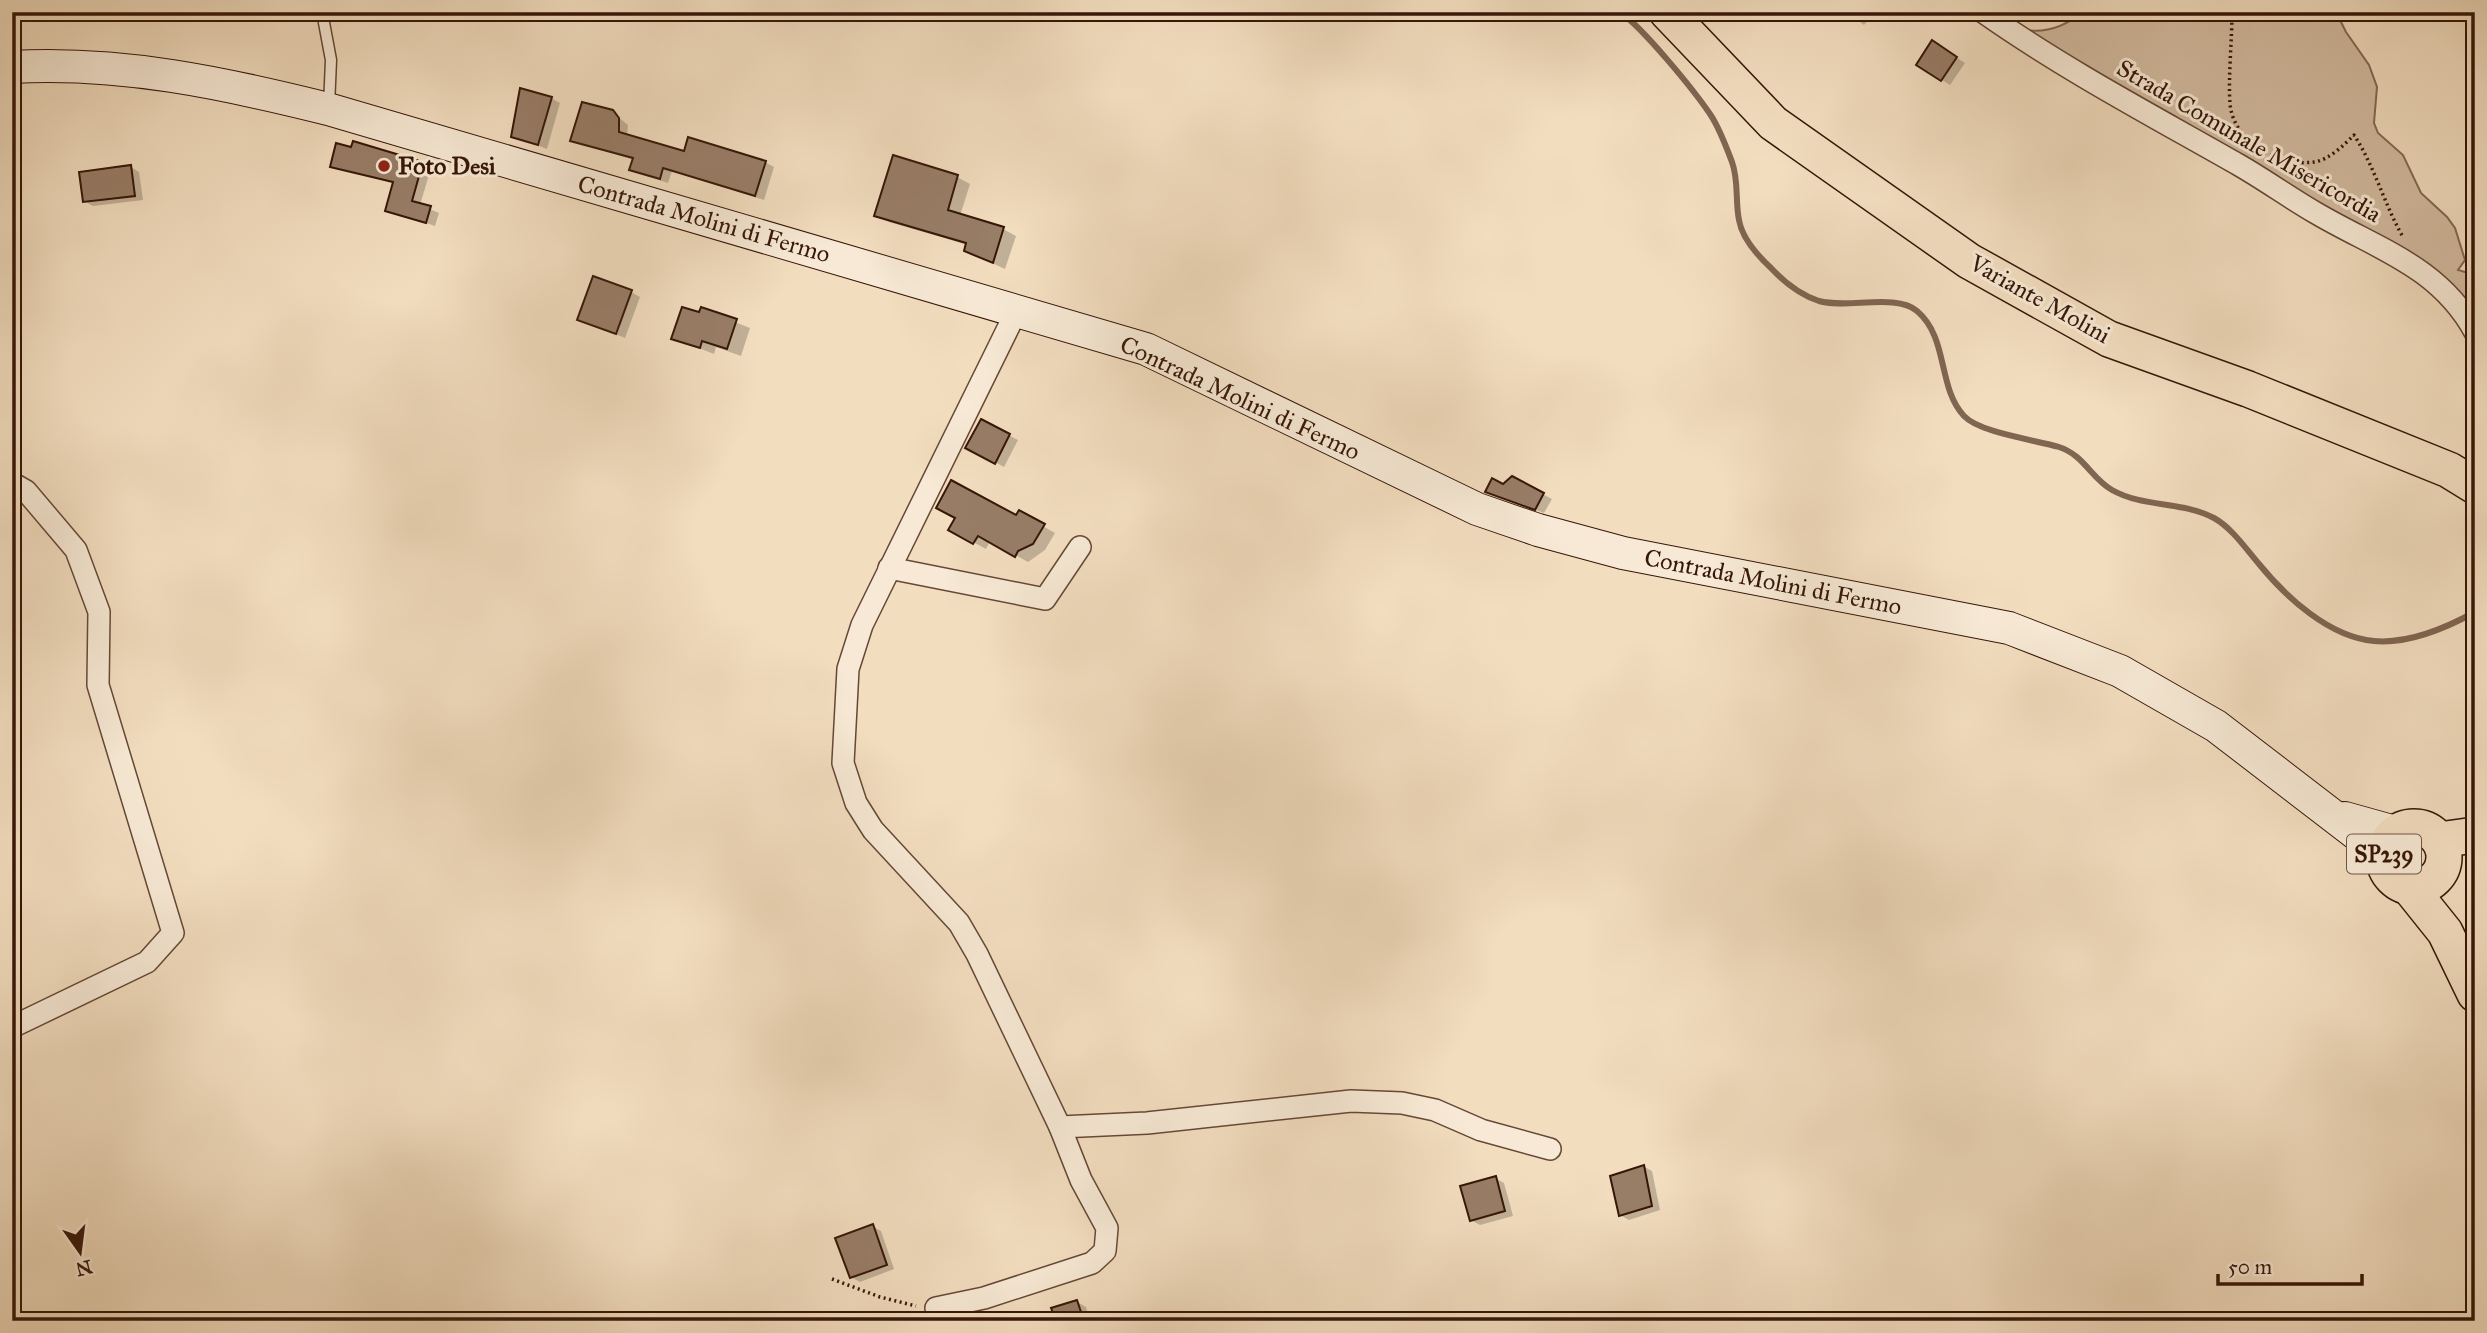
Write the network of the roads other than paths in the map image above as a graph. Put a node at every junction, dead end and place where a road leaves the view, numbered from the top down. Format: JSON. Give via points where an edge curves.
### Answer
{"nodes":[{"id":1,"x":322,"y":12,"type":"edge"},
{"id":2,"x":1667,"y":12,"type":"edge"},
{"id":3,"x":1983,"y":12,"type":"edge"},
{"id":4,"x":12,"y":67,"type":"edge"},
{"id":5,"x":328,"y":109,"type":"junction"},
{"id":6,"x":1017,"y":310,"type":"junction"},
{"id":7,"x":2475,"y":332,"type":"edge"},
{"id":8,"x":12,"y":483,"type":"edge"},
{"id":9,"x":2475,"y":486,"type":"edge"},
{"id":10,"x":1080,"y":547,"type":"dead end"},
{"id":11,"x":889,"y":568,"type":"junction"},
{"id":12,"x":2475,"y":835,"type":"edge"},
{"id":13,"x":2475,"y":841,"type":"edge"},
{"id":14,"x":2390,"y":844,"type":"junction"},
{"id":15,"x":2442,"y":856,"type":"junction"},
{"id":16,"x":2409,"y":887,"type":"junction"},
{"id":17,"x":2475,"y":957,"type":"edge"},
{"id":18,"x":2475,"y":994,"type":"edge"},
{"id":19,"x":12,"y":1027,"type":"edge"},
{"id":20,"x":1060,"y":1127,"type":"junction"},
{"id":21,"x":1550,"y":1149,"type":"dead end"},
{"id":22,"x":936,"y":1308,"type":"road end"}],
"edges":[{"from":1,"to":5,"type":"lane","via":[[331,60]]},
{"from":2,"to":9,"type":"main road","name":"Variante Molini","via":[[1773,123],[1969,261],[2109,339],[2248,389],[2449,470]]},
{"from":3,"to":7,"type":"street","name":"Strada Comunale Misericordia","via":[[2062,64],[2317,214],[2414,264],[2466,316]]},
{"from":4,"to":5,"type":"main road","name":"Contrada Molini di Fermo","number":"SP239","via":[[121,67]]},
{"from":5,"to":6,"type":"main road","name":"Contrada Molini di Fermo","number":"SP239"},
{"from":6,"to":11,"type":"street"},
{"from":6,"to":14,"type":"main road","name":"Contrada Molini di Fermo","number":"SP239","via":[[1146,349],[1476,509],[1538,530],[1623,553],[2009,628],[2120,671],[2216,726],[2307,797]]},
{"from":8,"to":19,"type":"street","via":[[26,491],[76,550],[99,612],[98,685],[173,933],[146,962]]},
{"from":10,"to":11,"type":"street","via":[[1045,599]]},
{"from":11,"to":20,"type":"street","via":[[862,625],[848,669],[843,763],[856,803],[873,830],[959,923]]},
{"from":12,"to":15,"type":"main road"},
{"from":13,"to":15,"type":"main road"},
{"from":14,"to":15,"type":"main road","number":"SP239","via":[[2414,826],[2424,828]]},
{"from":14,"to":16,"type":"main road","number":"SP239","via":[[2388,872]]},
{"from":15,"to":16,"type":"main road","number":"SP239","via":[[2426,885]]},
{"from":15,"to":17,"type":"main road","number":"SP239","via":[[2453,913]]},
{"from":16,"to":18,"type":"main road","number":"SP239","via":[[2445,932]]},
{"from":20,"to":21,"type":"street","via":[[1160,1122],[1351,1101],[1402,1103]]},
{"from":20,"to":22,"type":"street","via":[[1108,1228],[1105,1251],[1092,1263],[984,1298]]}]}
